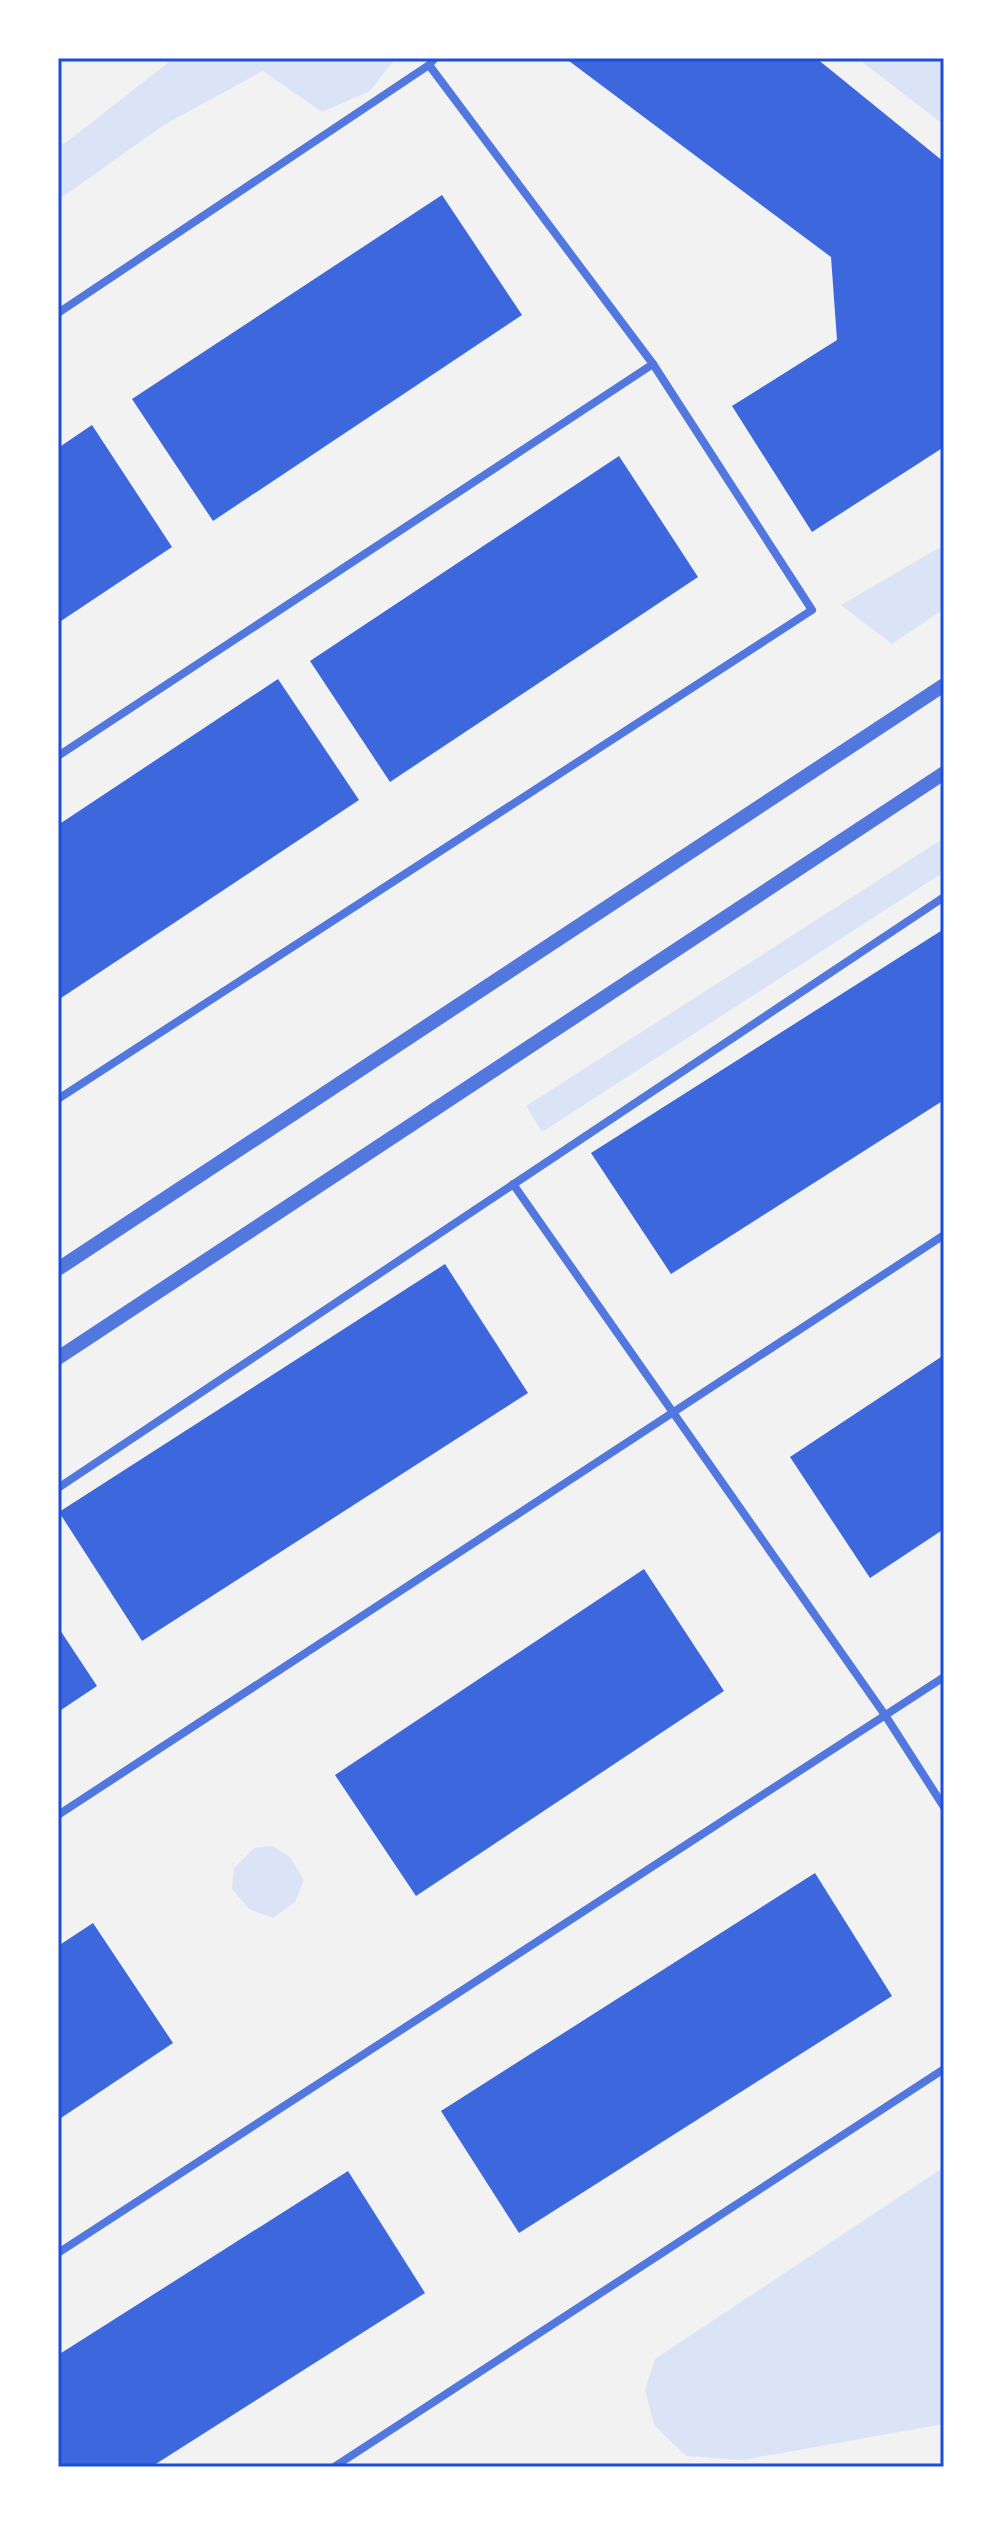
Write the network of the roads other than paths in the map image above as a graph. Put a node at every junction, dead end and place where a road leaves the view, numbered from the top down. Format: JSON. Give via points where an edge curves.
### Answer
{"nodes":[{"id":1,"x":432,"y":61,"type":"edge"},
{"id":2,"x":58,"y":313,"type":"edge"},
{"id":3,"x":653,"y":364,"type":"junction"},
{"id":4,"x":944,"y":685,"type":"edge"},
{"id":5,"x":58,"y":756,"type":"edge"},
{"id":6,"x":944,"y":773,"type":"edge"},
{"id":7,"x":944,"y":897,"type":"edge"},
{"id":8,"x":58,"y":1099,"type":"edge"},
{"id":9,"x":513,"y":1184,"type":"junction"},
{"id":10,"x":944,"y":1235,"type":"edge"},
{"id":11,"x":58,"y":1269,"type":"edge"},
{"id":12,"x":58,"y":1358,"type":"edge"},
{"id":13,"x":673,"y":1412,"type":"junction"},
{"id":14,"x":58,"y":1488,"type":"edge"},
{"id":15,"x":944,"y":1677,"type":"edge"},
{"id":16,"x":885,"y":1715,"type":"junction"},
{"id":17,"x":944,"y":1807,"type":"edge"},
{"id":18,"x":58,"y":1815,"type":"edge"},
{"id":19,"x":944,"y":2069,"type":"edge"},
{"id":20,"x":58,"y":2253,"type":"edge"},
{"id":21,"x":334,"y":2467,"type":"edge"}],
"edges":[{"from":1,"to":2,"type":"street"},
{"from":1,"to":3,"type":"street"},
{"from":3,"to":5,"type":"street"},
{"from":3,"to":8,"type":"street","via":[[812,610]]},
{"from":4,"to":11,"type":"street"},
{"from":6,"to":12,"type":"street"},
{"from":7,"to":9,"type":"street"},
{"from":9,"to":13,"type":"street"},
{"from":9,"to":14,"type":"street"},
{"from":10,"to":13,"type":"street"},
{"from":13,"to":16,"type":"street"},
{"from":13,"to":18,"type":"street"},
{"from":15,"to":16,"type":"street"},
{"from":16,"to":17,"type":"street"},
{"from":16,"to":20,"type":"street"},
{"from":19,"to":21,"type":"street"}]}
